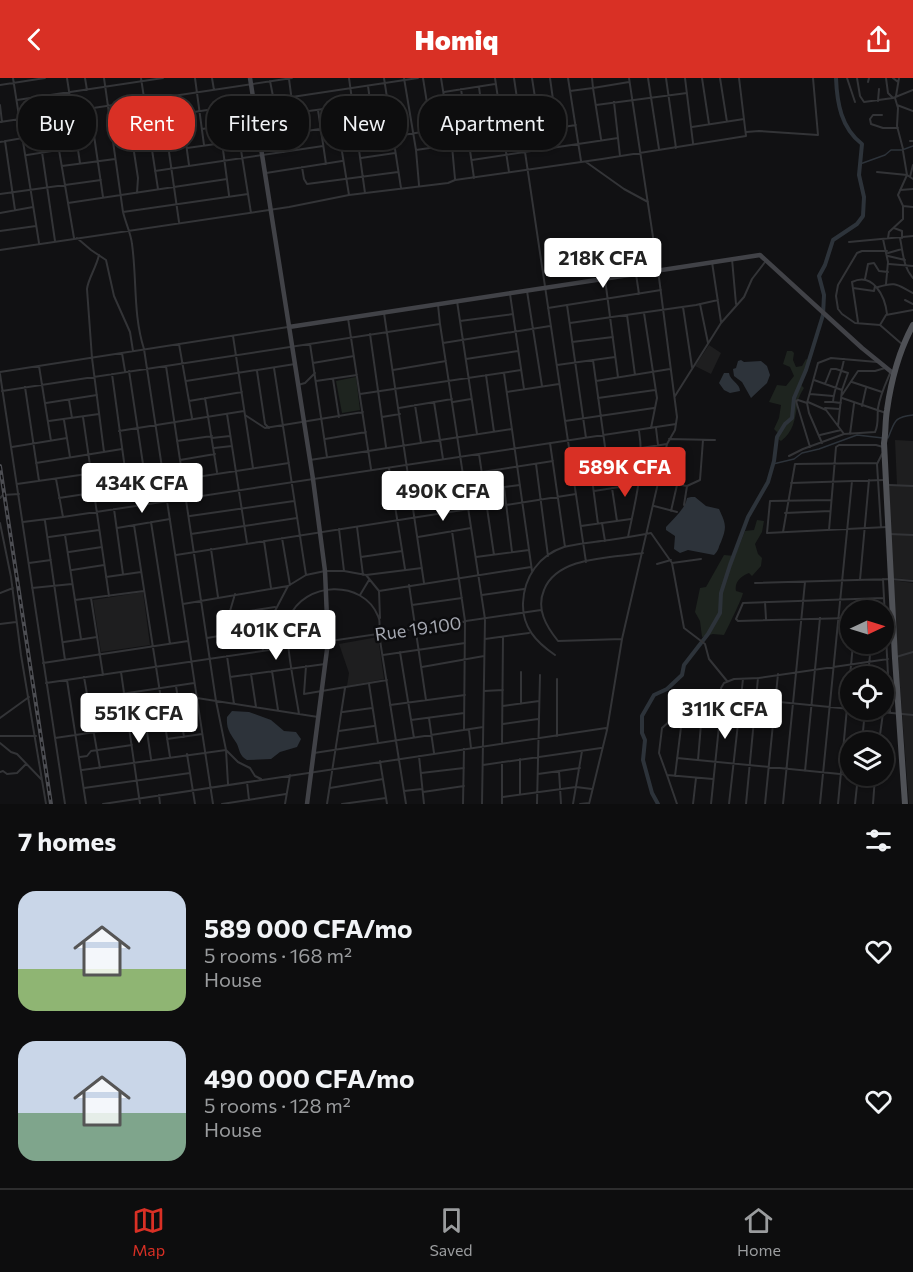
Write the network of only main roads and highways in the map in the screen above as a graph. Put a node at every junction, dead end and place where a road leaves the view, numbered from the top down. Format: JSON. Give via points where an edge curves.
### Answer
{"nodes":[{"id":1,"x":913,"y":325,"type":"edge"},
{"id":2,"x":904,"y":804,"type":"edge"}],
"edges":[{"from":1,"to":2,"type":"main road","via":[[892,373],[884,443],[891,658],[897,687],[895,713]]}]}
